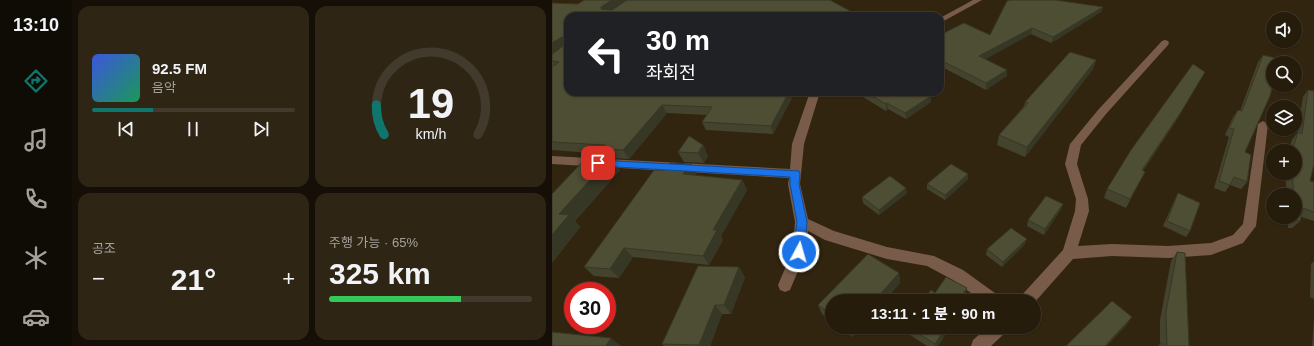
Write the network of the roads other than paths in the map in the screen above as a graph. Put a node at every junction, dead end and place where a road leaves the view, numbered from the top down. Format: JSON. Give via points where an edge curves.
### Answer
{"nodes":[{"id":1,"x":978,"y":0,"type":"edge"},
{"id":2,"x":944,"y":19,"type":"edge"},
{"id":3,"x":1165,"y":43,"type":"dead end"},
{"id":4,"x":814,"y":96,"type":"edge"},
{"id":5,"x":1263,"y":124,"type":"dead end"},
{"id":6,"x":552,"y":160,"type":"edge"},
{"id":7,"x":795,"y":174,"type":"junction"},
{"id":8,"x":802,"y":222,"type":"junction"},
{"id":9,"x":1069,"y":253,"type":"junction"},
{"id":10,"x":785,"y":285,"type":"dead end"},
{"id":11,"x":984,"y":294,"type":"edge"},
{"id":12,"x":1032,"y":294,"type":"edge"},
{"id":13,"x":992,"y":334,"type":"edge"},
{"id":14,"x":979,"y":346,"type":"edge"}],
"edges":[{"from":1,"to":2,"type":"street"},
{"from":3,"to":9,"type":"street","via":[[1076,144],[1071,164],[1082,199],[1082,211]]},
{"from":4,"to":7,"type":"street","via":[[798,144]]},
{"from":5,"to":9,"type":"street","via":[[1249,226],[1238,239],[1211,249]]},
{"from":6,"to":7,"type":"street"},
{"from":7,"to":8,"type":"street","via":[[794,184]]},
{"from":8,"to":10,"type":"street","via":[[799,252]]},
{"from":8,"to":11,"type":"street","via":[[830,236],[887,253],[929,260],[958,275]]},
{"from":9,"to":12,"type":"street"},
{"from":13,"to":14,"type":"street"}]}
